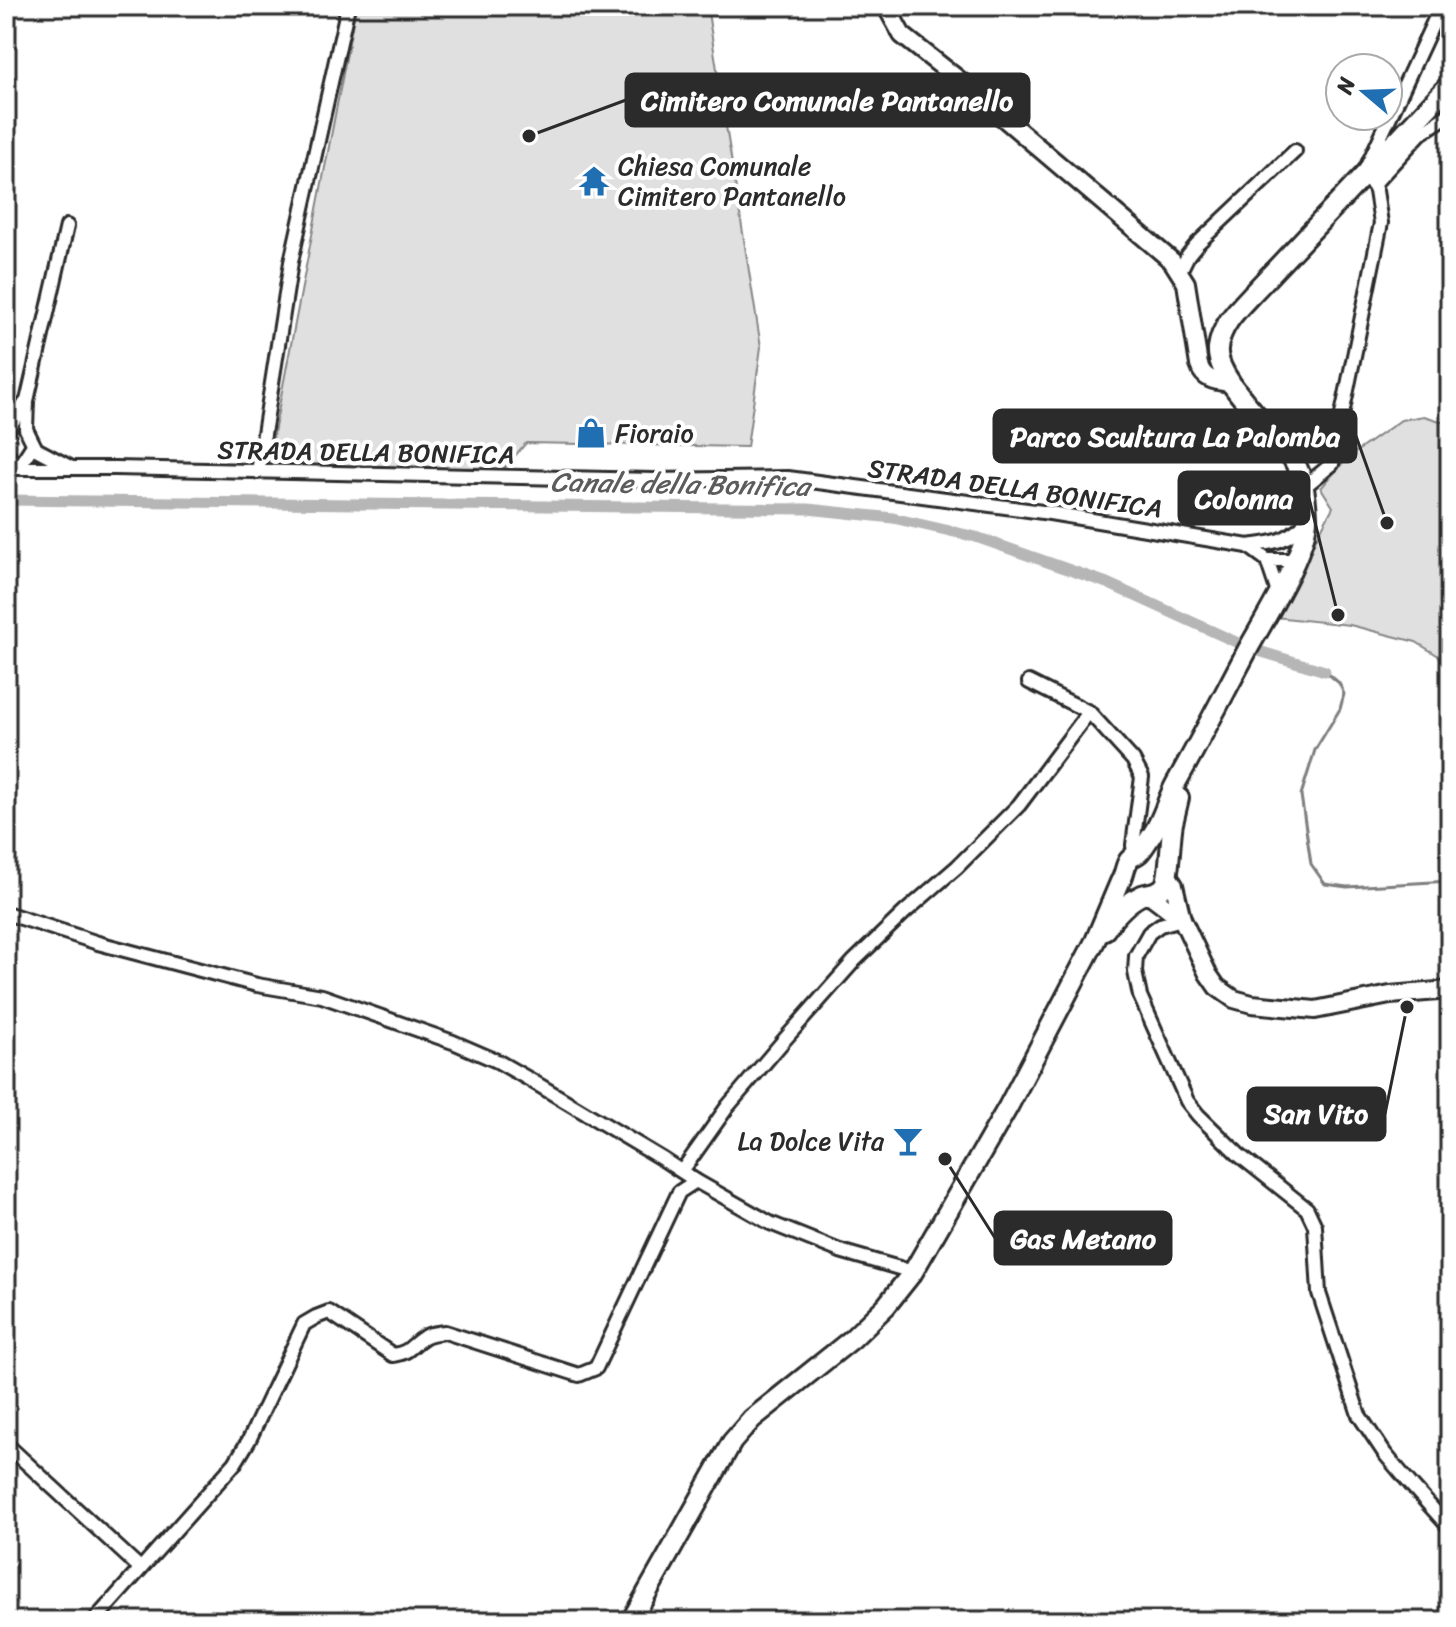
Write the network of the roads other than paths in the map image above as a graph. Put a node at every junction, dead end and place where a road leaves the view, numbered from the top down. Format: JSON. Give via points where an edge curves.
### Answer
{"nodes":[{"id":1,"x":348,"y":6,"type":"edge"},
{"id":2,"x":886,"y":6,"type":"edge"},
{"id":3,"x":1441,"y":6,"type":"edge"},
{"id":4,"x":1450,"y":84,"type":"edge"},
{"id":5,"x":1450,"y":114,"type":"edge"},
{"id":6,"x":1295,"y":151,"type":"dead end"},
{"id":7,"x":1368,"y":181,"type":"junction"},
{"id":8,"x":67,"y":226,"type":"dead end"},
{"id":9,"x":1180,"y":271,"type":"junction"},
{"id":10,"x":1231,"y":383,"type":"junction"},
{"id":11,"x":27,"y":401,"type":"junction"},
{"id":12,"x":6,"y":432,"type":"edge"},
{"id":13,"x":33,"y":445,"type":"junction"},
{"id":14,"x":6,"y":452,"type":"edge"},
{"id":15,"x":12,"y":468,"type":"edge"},
{"id":16,"x":71,"y":468,"type":"junction"},
{"id":17,"x":258,"y":472,"type":"junction"},
{"id":18,"x":1304,"y":487,"type":"junction"},
{"id":19,"x":1307,"y":522,"type":"junction"},
{"id":20,"x":1276,"y":542,"type":"junction"},
{"id":21,"x":1248,"y":546,"type":"junction"},
{"id":22,"x":1267,"y":560,"type":"junction"},
{"id":23,"x":1296,"y":560,"type":"junction"},
{"id":24,"x":1274,"y":601,"type":"junction"},
{"id":25,"x":1029,"y":682,"type":"dead end"},
{"id":26,"x":1089,"y":712,"type":"junction"},
{"id":27,"x":1184,"y":770,"type":"junction"},
{"id":28,"x":1137,"y":854,"type":"junction"},
{"id":29,"x":1168,"y":871,"type":"junction"},
{"id":30,"x":1125,"y":875,"type":"junction"},
{"id":31,"x":1146,"y":894,"type":"junction"},
{"id":32,"x":6,"y":913,"type":"edge"},
{"id":33,"x":1182,"y":919,"type":"junction"},
{"id":34,"x":1095,"y":941,"type":"junction"},
{"id":35,"x":1450,"y":990,"type":"edge"},
{"id":36,"x":682,"y":1171,"type":"junction"},
{"id":37,"x":696,"y":1181,"type":"junction"},
{"id":38,"x":913,"y":1272,"type":"junction"},
{"id":39,"x":6,"y":1444,"type":"edge"},
{"id":40,"x":1450,"y":1528,"type":"edge"},
{"id":41,"x":140,"y":1568,"type":"junction"},
{"id":42,"x":94,"y":1621,"type":"edge"},
{"id":43,"x":631,"y":1621,"type":"edge"}],
"edges":[{"from":1,"to":17,"type":"street","via":[[291,262]]},
{"from":2,"to":9,"type":"main road","via":[[902,35]]},
{"from":3,"to":7,"type":"street"},
{"from":4,"to":7,"type":"main road"},
{"from":5,"to":7,"type":"street"},
{"from":6,"to":9,"type":"street","via":[[1197,244]]},
{"from":7,"to":10,"type":"main road","via":[[1229,320],[1217,351]]},
{"from":7,"to":18,"type":"street","via":[[1376,191],[1381,223],[1332,464]]},
{"from":8,"to":11,"type":"street"},
{"from":9,"to":10,"type":"main road","via":[[1202,374]]},
{"from":10,"to":18,"type":"main road","via":[[1280,440]]},
{"from":11,"to":12,"type":"street"},
{"from":11,"to":13,"type":"street","via":[[26,429]]},
{"from":13,"to":15,"type":"street"},
{"from":13,"to":16,"type":"street"},
{"from":14,"to":15,"type":"street"},
{"from":15,"to":16,"type":"street","name":"STRADA DELLA BONIFICA"},
{"from":16,"to":17,"type":"street","name":"STRADA DELLA BONIFICA"},
{"from":17,"to":21,"type":"street","name":"STRADA DELLA BONIFICA","via":[[788,478]]},
{"from":18,"to":19,"type":"main road"},
{"from":19,"to":20,"type":"street"},
{"from":19,"to":23,"type":"main road"},
{"from":20,"to":21,"type":"street"},
{"from":20,"to":23,"type":"street"},
{"from":21,"to":22,"type":"street"},
{"from":22,"to":23,"type":"street"},
{"from":22,"to":24,"type":"street"},
{"from":23,"to":24,"type":"main road"},
{"from":24,"to":27,"type":"main road"},
{"from":25,"to":26,"type":"street"},
{"from":26,"to":28,"type":"street","via":[[1142,777],[1133,837]]},
{"from":26,"to":36,"type":"street","via":[[1019,805],[854,961],[728,1106]]},
{"from":27,"to":28,"type":"main road","via":[[1155,831]]},
{"from":27,"to":29,"type":"main road"},
{"from":28,"to":29,"type":"main road","via":[[1156,853]]},
{"from":28,"to":30,"type":"main road"},
{"from":29,"to":31,"type":"main road","via":[[1163,887]]},
{"from":29,"to":33,"type":"main road"},
{"from":30,"to":31,"type":"main road","via":[[1133,890]]},
{"from":30,"to":34,"type":"main road"},
{"from":31,"to":33,"type":"main road"},
{"from":31,"to":34,"type":"main road"},
{"from":32,"to":36,"type":"street","via":[[257,985],[322,996],[453,1042],[497,1061]]},
{"from":33,"to":35,"type":"main road","via":[[1217,987],[1252,1004],[1315,1010]]},
{"from":33,"to":40,"type":"street","via":[[1149,933],[1136,956],[1145,1009],[1192,1108],[1239,1155],[1307,1209],[1315,1226],[1319,1293],[1359,1415],[1385,1454]]},
{"from":34,"to":38,"type":"main road"},
{"from":36,"to":37,"type":"street"},
{"from":37,"to":38,"type":"street","via":[[770,1223]]},
{"from":37,"to":41,"type":"street","via":[[679,1192],[596,1368],[579,1375],[445,1332],[423,1337],[404,1354],[393,1355],[329,1312],[304,1324],[235,1463]]},
{"from":38,"to":43,"type":"main road","via":[[875,1317],[752,1419],[732,1442]]},
{"from":39,"to":41,"type":"street"},
{"from":41,"to":42,"type":"street"}]}
